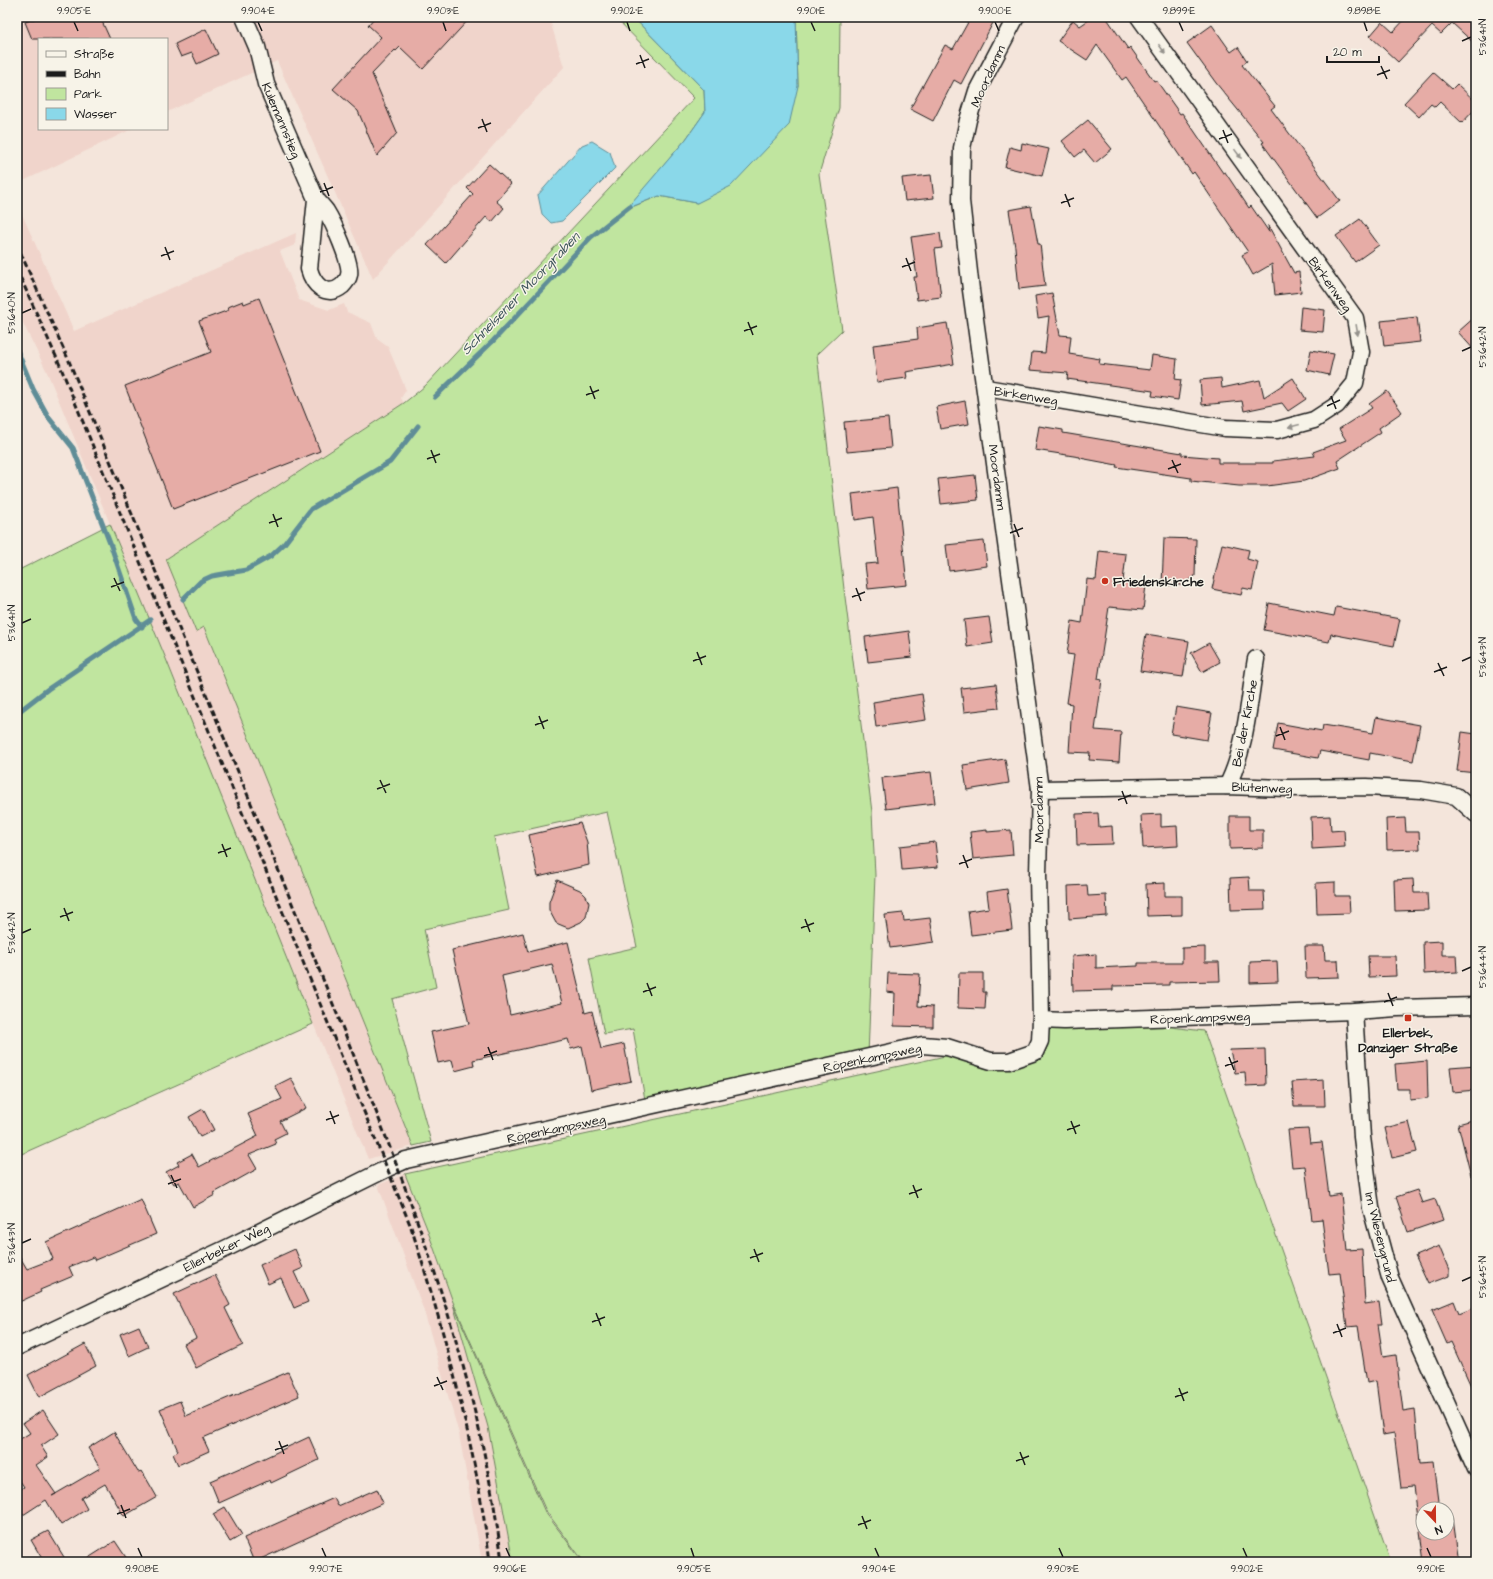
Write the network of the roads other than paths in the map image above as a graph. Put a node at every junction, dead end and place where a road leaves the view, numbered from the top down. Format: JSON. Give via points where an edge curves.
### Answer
{"nodes":[{"id":1,"x":244,"y":17,"type":"edge"},
{"id":2,"x":1016,"y":17,"type":"edge"},
{"id":3,"x":1139,"y":17,"type":"edge"},
{"id":4,"x":316,"y":199,"type":"junction"},
{"id":5,"x":986,"y":388,"type":"junction"},
{"id":6,"x":1256,"y":659,"type":"dead end"},
{"id":7,"x":1227,"y":786,"type":"junction"},
{"id":8,"x":1040,"y":789,"type":"junction"},
{"id":9,"x":1476,"y":814,"type":"edge"},
{"id":10,"x":1476,"y":1006,"type":"edge"},
{"id":11,"x":1354,"y":1011,"type":"junction"},
{"id":12,"x":1041,"y":1020,"type":"junction"},
{"id":13,"x":438,"y":1154,"type":"joint"},
{"id":14,"x":17,"y":1348,"type":"edge"},
{"id":15,"x":1476,"y":1469,"type":"edge"}],
"edges":[{"from":1,"to":4,"type":"street","name":"Kulemannstieg","via":[[257,47],[266,84]]},
{"from":2,"to":5,"type":"street","name":"Moordamm","via":[[978,91],[962,148],[962,201],[971,290]]},
{"from":3,"to":5,"type":"street","name":"Birkenweg","one_way":true,"via":[[1356,318],[1361,352],[1355,383],[1337,405],[1314,420],[1277,430],[1225,428]]},
{"from":4,"to":4,"type":"street","name":"Kulemannstieg","via":[[309,269],[312,279],[318,286],[332,291],[345,283],[348,277],[348,262],[327,212]]},
{"from":5,"to":8,"type":"street","name":"Moordamm"},
{"from":6,"to":7,"type":"street","name":"Bei der Kirche","via":[[1240,751],[1234,773]]},
{"from":7,"to":8,"type":"street","name":"Blütenweg"},
{"from":7,"to":9,"type":"street","name":"Blütenweg","via":[[1421,790],[1456,796]]},
{"from":8,"to":12,"type":"street","name":"Moordamm","via":[[1038,875]]},
{"from":10,"to":11,"type":"street","name":"Röpenkampsweg"},
{"from":11,"to":12,"type":"street","name":"Röpenkampsweg"},
{"from":11,"to":15,"type":"street","name":"Im Wiesengrund","via":[[1362,1137],[1371,1208],[1390,1278]]},
{"from":12,"to":13,"type":"street","name":"Röpenkampsweg","via":[[1040,1041],[1035,1052],[1009,1061],[991,1061],[947,1047],[923,1045]]},
{"from":13,"to":14,"type":"street","name":"Ellerbeker Weg","via":[[406,1160],[388,1168]]}]}
